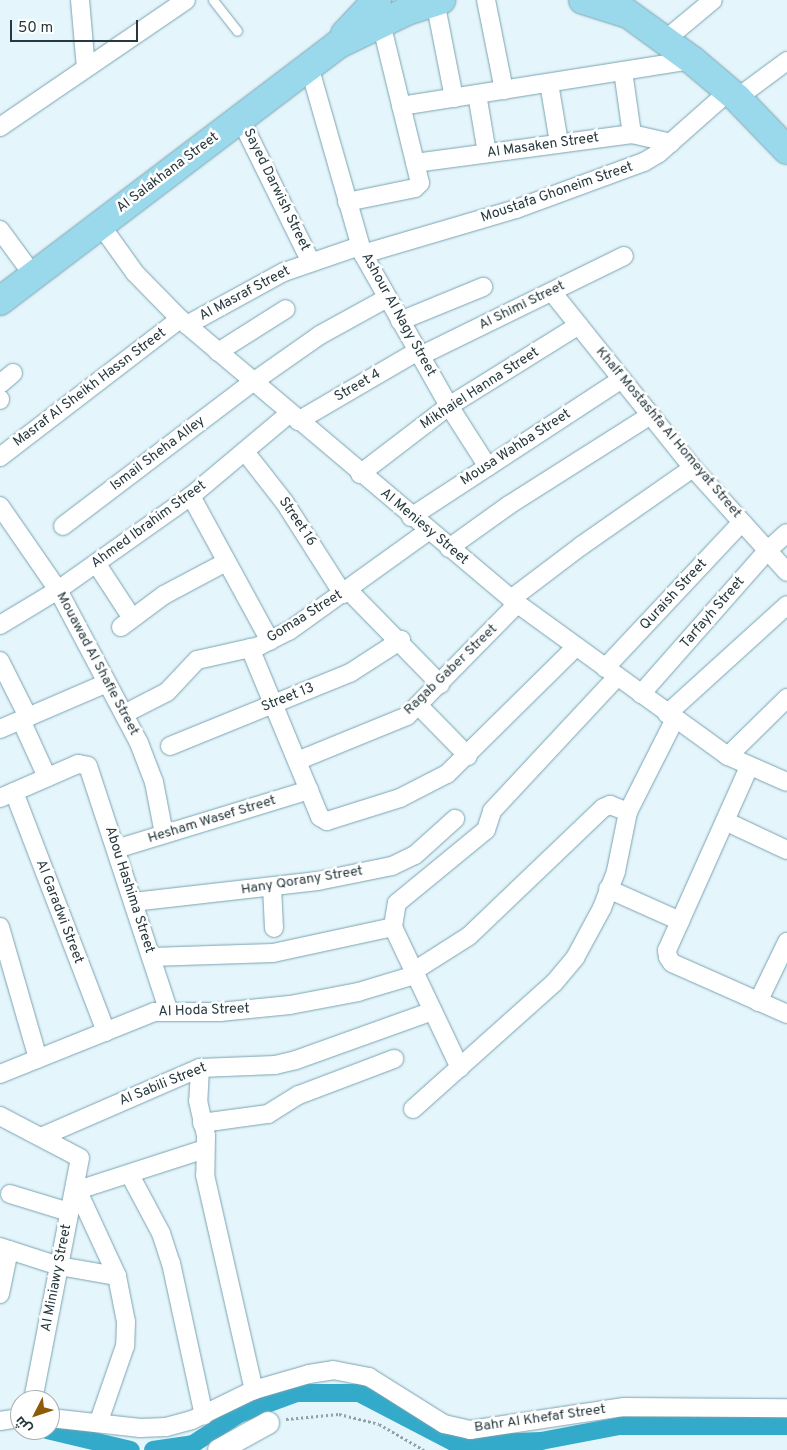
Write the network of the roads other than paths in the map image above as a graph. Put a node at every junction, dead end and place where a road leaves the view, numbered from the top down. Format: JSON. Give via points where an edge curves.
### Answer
{"nodes":[{"id":1,"x":80,"y":0,"type":"edge"},
{"id":2,"x":186,"y":0,"type":"edge"},
{"id":3,"x":213,"y":0,"type":"edge"},
{"id":4,"x":486,"y":0,"type":"edge"},
{"id":5,"x":583,"y":0,"type":"edge"},
{"id":6,"x":713,"y":0,"type":"edge"},
{"id":7,"x":438,"y":1,"type":"edge"},
{"id":8,"x":617,"y":6,"type":"edge"},
{"id":9,"x":378,"y":8,"type":"edge"},
{"id":10,"x":237,"y":31,"type":"dead end"},
{"id":11,"x":665,"y":40,"type":"junction"},
{"id":12,"x":692,"y":60,"type":"junction"},
{"id":13,"x":787,"y":61,"type":"edge"},
{"id":14,"x":309,"y":66,"type":"junction"},
{"id":15,"x":86,"y":68,"type":"junction"},
{"id":16,"x":623,"y":71,"type":"junction"},
{"id":17,"x":549,"y":83,"type":"junction"},
{"id":18,"x":504,"y":90,"type":"junction"},
{"id":19,"x":477,"y":94,"type":"junction"},
{"id":20,"x":733,"y":95,"type":"junction"},
{"id":21,"x":454,"y":98,"type":"junction"},
{"id":22,"x":401,"y":106,"type":"junction"},
{"id":23,"x":240,"y":118,"type":"junction"},
{"id":24,"x":0,"y":127,"type":"edge"},
{"id":25,"x":632,"y":134,"type":"junction"},
{"id":26,"x":671,"y":143,"type":"junction"},
{"id":27,"x":559,"y":144,"type":"junction"},
{"id":28,"x":787,"y":150,"type":"edge"},
{"id":29,"x":487,"y":153,"type":"junction"},
{"id":30,"x":415,"y":163,"type":"junction"},
{"id":31,"x":347,"y":202,"type":"junction"},
{"id":32,"x":100,"y":224,"type":"junction"},
{"id":33,"x":0,"y":230,"type":"edge"},
{"id":34,"x":362,"y":250,"type":"junction"},
{"id":35,"x":624,"y":256,"type":"dead end"},
{"id":36,"x":311,"y":262,"type":"junction"},
{"id":37,"x":33,"y":275,"type":"junction"},
{"id":38,"x":483,"y":287,"type":"dead end"},
{"id":39,"x":552,"y":292,"type":"junction"},
{"id":40,"x":386,"y":298,"type":"junction"},
{"id":41,"x":0,"y":301,"type":"edge"},
{"id":42,"x":286,"y":309,"type":"dead end"},
{"id":43,"x":400,"y":321,"type":"junction"},
{"id":44,"x":184,"y":322,"type":"junction"},
{"id":45,"x":579,"y":325,"type":"junction"},
{"id":46,"x":218,"y":352,"type":"junction"},
{"id":47,"x":419,"y":354,"type":"junction"},
{"id":48,"x":13,"y":372,"type":"dead end"},
{"id":49,"x":622,"y":379,"type":"junction"},
{"id":50,"x":254,"y":382,"type":"junction"},
{"id":51,"x":0,"y":384,"type":"edge"},
{"id":52,"x":449,"y":406,"type":"junction"},
{"id":53,"x":651,"y":415,"type":"junction"},
{"id":54,"x":294,"y":417,"type":"junction"},
{"id":55,"x":246,"y":453,"type":"junction"},
{"id":56,"x":0,"y":457,"type":"edge"},
{"id":57,"x":488,"y":466,"type":"junction"},
{"id":58,"x":693,"y":468,"type":"junction"},
{"id":59,"x":360,"y":474,"type":"junction"},
{"id":60,"x":191,"y":496,"type":"junction"},
{"id":61,"x":0,"y":506,"type":"edge"},
{"id":62,"x":411,"y":517,"type":"junction"},
{"id":63,"x":742,"y":522,"type":"junction"},
{"id":64,"x":63,"y":526,"type":"dead end"},
{"id":65,"x":428,"y":531,"type":"junction"},
{"id":66,"x":787,"y":534,"type":"edge"},
{"id":67,"x":449,"y":548,"type":"junction"},
{"id":68,"x":768,"y":550,"type":"junction"},
{"id":69,"x":226,"y":562,"type":"junction"},
{"id":70,"x":96,"y":563,"type":"junction"},
{"id":71,"x":787,"y":572,"type":"edge"},
{"id":72,"x":58,"y":590,"type":"junction"},
{"id":73,"x":345,"y":592,"type":"junction"},
{"id":74,"x":514,"y":602,"type":"junction"},
{"id":75,"x":787,"y":605,"type":"edge"},
{"id":76,"x":0,"y":625,"type":"edge"},
{"id":77,"x":400,"y":640,"type":"junction"},
{"id":78,"x":270,"y":641,"type":"junction"},
{"id":79,"x":576,"y":647,"type":"junction"},
{"id":80,"x":250,"y":648,"type":"junction"},
{"id":81,"x":0,"y":661,"type":"edge"},
{"id":82,"x":611,"y":672,"type":"junction"},
{"id":83,"x":107,"y":683,"type":"junction"},
{"id":84,"x":440,"y":684,"type":"junction"},
{"id":85,"x":640,"y":694,"type":"junction"},
{"id":86,"x":787,"y":698,"type":"edge"},
{"id":87,"x":273,"y":704,"type":"junction"},
{"id":88,"x":419,"y":706,"type":"junction"},
{"id":89,"x":124,"y":714,"type":"junction"},
{"id":90,"x":671,"y":717,"type":"junction"},
{"id":91,"x":24,"y":719,"type":"junction"},
{"id":92,"x":0,"y":729,"type":"edge"},
{"id":93,"x":170,"y":746,"type":"dead end"},
{"id":94,"x":468,"y":756,"type":"junction"},
{"id":95,"x":728,"y":756,"type":"junction"},
{"id":96,"x":297,"y":761,"type":"junction"},
{"id":97,"x":749,"y":768,"type":"junction"},
{"id":98,"x":47,"y":777,"type":"junction"},
{"id":99,"x":787,"y":782,"type":"edge"},
{"id":100,"x":309,"y":790,"type":"junction"},
{"id":101,"x":7,"y":795,"type":"edge"},
{"id":102,"x":628,"y":812,"type":"junction"},
{"id":103,"x":455,"y":819,"type":"dead end"},
{"id":104,"x":725,"y":821,"type":"junction"},
{"id":105,"x":164,"y":834,"type":"junction"},
{"id":106,"x":116,"y":849,"type":"junction"},
{"id":107,"x":787,"y":850,"type":"edge"},
{"id":108,"x":272,"y":887,"type":"junction"},
{"id":109,"x":608,"y":889,"type":"junction"},
{"id":110,"x":133,"y":902,"type":"junction"},
{"id":111,"x":680,"y":921,"type":"junction"},
{"id":112,"x":0,"y":927,"type":"edge"},
{"id":113,"x":393,"y":927,"type":"junction"},
{"id":114,"x":274,"y":928,"type":"dead end"},
{"id":115,"x":787,"y":942,"type":"edge"},
{"id":116,"x":151,"y":957,"type":"junction"},
{"id":117,"x":415,"y":973,"type":"junction"},
{"id":118,"x":758,"y":1002,"type":"junction"},
{"id":119,"x":168,"y":1010,"type":"junction"},
{"id":120,"x":433,"y":1011,"type":"junction"},
{"id":121,"x":787,"y":1014,"type":"edge"},
{"id":122,"x":106,"y":1032,"type":"junction"},
{"id":123,"x":38,"y":1059,"type":"junction"},
{"id":124,"x":394,"y":1059,"type":"dead end"},
{"id":125,"x":200,"y":1068,"type":"junction"},
{"id":126,"x":460,"y":1068,"type":"junction"},
{"id":127,"x":0,"y":1074,"type":"edge"},
{"id":128,"x":413,"y":1109,"type":"dead end"},
{"id":129,"x":1,"y":1120,"type":"edge"},
{"id":130,"x":202,"y":1123,"type":"junction"},
{"id":131,"x":41,"y":1137,"type":"junction"},
{"id":132,"x":205,"y":1149,"type":"junction"},
{"id":133,"x":130,"y":1175,"type":"junction"},
{"id":134,"x":76,"y":1187,"type":"junction"},
{"id":135,"x":10,"y":1194,"type":"dead end"},
{"id":136,"x":70,"y":1212,"type":"junction"},
{"id":137,"x":5,"y":1249,"type":"edge"},
{"id":138,"x":58,"y":1266,"type":"junction"},
{"id":139,"x":117,"y":1276,"type":"junction"},
{"id":140,"x":0,"y":1294,"type":"edge"},
{"id":141,"x":35,"y":1390,"type":"edge"},
{"id":142,"x":254,"y":1390,"type":"junction"},
{"id":143,"x":787,"y":1408,"type":"edge"},
{"id":144,"x":204,"y":1415,"type":"junction"},
{"id":145,"x":60,"y":1419,"type":"edge"},
{"id":146,"x":99,"y":1421,"type":"junction"},
{"id":147,"x":268,"y":1423,"type":"road end"},
{"id":148,"x":219,"y":1450,"type":"edge"}],
"edges":[{"from":1,"to":15,"type":"street"},
{"from":2,"to":15,"type":"street"},
{"from":3,"to":10,"type":"lane"},
{"from":4,"to":18,"type":"street"},
{"from":5,"to":8,"type":"main road"},
{"from":6,"to":11,"type":"street"},
{"from":7,"to":9,"type":"main road"},
{"from":7,"to":21,"type":"street"},
{"from":8,"to":11,"type":"main road"},
{"from":9,"to":14,"type":"main road","name":"Al Salakhana Street"},
{"from":9,"to":22,"type":"street"},
{"from":11,"to":12,"type":"main road"},
{"from":12,"to":16,"type":"street"},
{"from":12,"to":20,"type":"main road"},
{"from":13,"to":20,"type":"street","name":"Moustafa Ghoneim Street"},
{"from":14,"to":23,"type":"main road","name":"Al Salakhana Street"},
{"from":14,"to":31,"type":"street","name":"Ashour Al Nagy Street"},
{"from":15,"to":24,"type":"street"},
{"from":16,"to":17,"type":"street"},
{"from":16,"to":25,"type":"street"},
{"from":17,"to":18,"type":"street"},
{"from":17,"to":27,"type":"street"},
{"from":18,"to":19,"type":"street"},
{"from":19,"to":21,"type":"street"},
{"from":19,"to":29,"type":"street"},
{"from":20,"to":26,"type":"street","name":"Moustafa Ghoneim Street"},
{"from":20,"to":28,"type":"main road"},
{"from":21,"to":22,"type":"street"},
{"from":22,"to":30,"type":"street"},
{"from":23,"to":32,"type":"main road","name":"Al Salakhana Street"},
{"from":23,"to":36,"type":"street","name":"Sayed Darwish Street"},
{"from":25,"to":26,"type":"street","name":"Al Masaken Street"},
{"from":25,"to":27,"type":"street","name":"Al Masaken Street"},
{"from":26,"to":34,"type":"street","name":"Moustafa Ghoneim Street","via":[[644,162],[526,206]]},
{"from":27,"to":29,"type":"street","name":"Al Masaken Street"},
{"from":29,"to":30,"type":"street","name":"Al Masaken Street"},
{"from":30,"to":31,"type":"street","via":[[420,181],[417,187]]},
{"from":31,"to":34,"type":"street","name":"Ashour Al Nagy Street"},
{"from":32,"to":37,"type":"main road","name":"Al Salakhana Street"},
{"from":32,"to":44,"type":"street","name":"Al Meniesy Street","via":[[135,273]]},
{"from":33,"to":37,"type":"street"},
{"from":34,"to":36,"type":"street","name":"Al Masraf Street"},
{"from":34,"to":40,"type":"street","name":"Ashour Al Nagy Street"},
{"from":35,"to":39,"type":"street","name":"Al Shimi Street"},
{"from":36,"to":44,"type":"street","name":"Al Masraf Street","via":[[256,285]]},
{"from":37,"to":41,"type":"main road","name":"Al Salakhana Street"},
{"from":38,"to":43,"type":"street"},
{"from":39,"to":45,"type":"street","name":"Khalf Mostashfa Al Homeyat Street"},
{"from":39,"to":47,"type":"street","name":"Al Shimi Street"},
{"from":40,"to":43,"type":"street","name":"Ashour Al Nagy Street"},
{"from":40,"to":50,"type":"street","name":"Ismail Sheha Alley","via":[[320,335]]},
{"from":42,"to":46,"type":"street"},
{"from":43,"to":47,"type":"street","name":"Ashour Al Nagy Street"},
{"from":44,"to":46,"type":"street","name":"Al Meniesy Street"},
{"from":44,"to":56,"type":"street","name":"Masraf Al Sheikh Hassn Street"},
{"from":45,"to":49,"type":"street","name":"Khalf Mostashfa Al Homeyat Street"},
{"from":45,"to":52,"type":"street","name":"Mikhaiel Hanna Street"},
{"from":46,"to":50,"type":"street","name":"Al Meniesy Street"},
{"from":47,"to":52,"type":"street","name":"Ashour Al Nagy Street"},
{"from":47,"to":54,"type":"street","name":"Street 4"},
{"from":48,"to":51,"type":"street"},
{"from":49,"to":53,"type":"street","name":"Khalf Mostashfa Al Homeyat Street"},
{"from":49,"to":57,"type":"street","name":"Mousa Wahba Street"},
{"from":50,"to":54,"type":"street","name":"Al Meniesy Street"},
{"from":50,"to":64,"type":"street","name":"Ismail Sheha Alley"},
{"from":52,"to":57,"type":"street","name":"Ashour Al Nagy Street"},
{"from":52,"to":59,"type":"street","name":"Mikhaiel Hanna Street"},
{"from":53,"to":58,"type":"street","name":"Khalf Mostashfa Al Homeyat Street"},
{"from":53,"to":67,"type":"street","via":[[509,504]]},
{"from":54,"to":55,"type":"street","name":"Ahmed Ibrahim Street"},
{"from":54,"to":59,"type":"street","name":"Al Meniesy Street"},
{"from":55,"to":60,"type":"street","name":"Ahmed Ibrahim Street"},
{"from":55,"to":73,"type":"street","name":"Street 16","via":[[285,503]]},
{"from":57,"to":62,"type":"street","name":"Mousa Wahba Street"},
{"from":58,"to":63,"type":"street","name":"Khalf Mostashfa Al Homeyat Street"},
{"from":58,"to":74,"type":"street","name":"Ragab Gaber Street"},
{"from":59,"to":62,"type":"street","name":"Al Meniesy Street"},
{"from":60,"to":69,"type":"street"},
{"from":60,"to":70,"type":"street","name":"Ahmed Ibrahim Street"},
{"from":61,"to":72,"type":"street","name":"Mouawad Al Shafie Street"},
{"from":62,"to":65,"type":"street","name":"Al Meniesy Street"},
{"from":63,"to":68,"type":"street","name":"Khalf Mostashfa Al Homeyat Street"},
{"from":63,"to":82,"type":"street","name":"Quraish Street"},
{"from":65,"to":67,"type":"street","name":"Al Meniesy Street"},
{"from":65,"to":73,"type":"street","name":"Gomaa Street"},
{"from":66,"to":68,"type":"street","name":"Tarfayh Street"},
{"from":67,"to":74,"type":"street","name":"Al Meniesy Street"},
{"from":68,"to":71,"type":"street","name":"Khalf Mostashfa Al Homeyat Street"},
{"from":68,"to":85,"type":"street","name":"Tarfayh Street"},
{"from":69,"to":70,"type":"street","via":[[164,595],[126,623]]},
{"from":69,"to":78,"type":"street"},
{"from":70,"to":72,"type":"street","name":"Ahmed Ibrahim Street"},
{"from":72,"to":76,"type":"street","name":"Ahmed Ibrahim Street"},
{"from":72,"to":83,"type":"street","name":"Mouawad Al Shafie Street"},
{"from":73,"to":77,"type":"street","name":"Street 16"},
{"from":73,"to":78,"type":"street","name":"Gomaa Street"},
{"from":74,"to":79,"type":"street","name":"Al Meniesy Street"},
{"from":74,"to":84,"type":"street","name":"Ragab Gaber Street"},
{"from":75,"to":90,"type":"street"},
{"from":77,"to":84,"type":"street","name":"Street 16"},
{"from":77,"to":87,"type":"street","name":"Street 13","via":[[350,673]]},
{"from":78,"to":80,"type":"street","name":"Gomaa Street"},
{"from":79,"to":82,"type":"street","name":"Al Meniesy Street"},
{"from":79,"to":94,"type":"street"},
{"from":80,"to":87,"type":"street"},
{"from":80,"to":89,"type":"street","name":"Gomaa Street","via":[[197,660],[167,692]]},
{"from":81,"to":91,"type":"street"},
{"from":82,"to":85,"type":"street","name":"Al Meniesy Street"},
{"from":82,"to":113,"type":"street","name":"Quraish Street","via":[[492,811],[486,830],[397,903]]},
{"from":83,"to":89,"type":"street","name":"Mouawad Al Shafie Street"},
{"from":83,"to":91,"type":"street"},
{"from":84,"to":88,"type":"street","name":"Ragab Gaber Street"},
{"from":85,"to":90,"type":"street","name":"Al Meniesy Street"},
{"from":86,"to":95,"type":"street"},
{"from":87,"to":93,"type":"street","name":"Street 13"},
{"from":87,"to":96,"type":"street"},
{"from":88,"to":94,"type":"street"},
{"from":88,"to":96,"type":"street","name":"Ragab Gaber Street","via":[[391,724]]},
{"from":89,"to":105,"type":"street","name":"Mouawad Al Shafie Street","via":[[149,765]]},
{"from":90,"to":95,"type":"street","name":"Al Meniesy Street"},
{"from":90,"to":102,"type":"street"},
{"from":91,"to":92,"type":"street"},
{"from":91,"to":98,"type":"street"},
{"from":94,"to":100,"type":"street","via":[[425,787],[330,821],[320,817]]},
{"from":95,"to":97,"type":"street","name":"Al Meniesy Street"},
{"from":96,"to":100,"type":"street"},
{"from":97,"to":99,"type":"street","name":"Al Meniesy Street"},
{"from":97,"to":104,"type":"street"},
{"from":98,"to":101,"type":"street"},
{"from":98,"to":106,"type":"street","name":"Abou Hashima Street","via":[[82,763],[90,769]]},
{"from":100,"to":105,"type":"street","name":"Hesham Wasef Street"},
{"from":101,"to":122,"type":"street","name":"Al Garadwi Street"},
{"from":102,"to":109,"type":"street"},
{"from":102,"to":117,"type":"street","name":"Al Hoda Street","via":[[610,805],[603,808],[468,936]]},
{"from":103,"to":108,"type":"street","name":"Hany Qorany Street","via":[[404,862],[318,881]]},
{"from":104,"to":107,"type":"street"},
{"from":104,"to":111,"type":"street"},
{"from":105,"to":106,"type":"street","name":"Hesham Wasef Street"},
{"from":106,"to":110,"type":"street","name":"Abou Hashima Street"},
{"from":108,"to":110,"type":"street","name":"Hany Qorany Street"},
{"from":108,"to":114,"type":"street"},
{"from":109,"to":111,"type":"street"},
{"from":109,"to":126,"type":"street","via":[[591,931],[575,958],[554,983]]},
{"from":110,"to":116,"type":"street","name":"Abou Hashima Street"},
{"from":111,"to":118,"type":"street","via":[[666,950],[672,963]]},
{"from":112,"to":123,"type":"street"},
{"from":113,"to":116,"type":"street","via":[[272,953]]},
{"from":113,"to":117,"type":"street"},
{"from":115,"to":118,"type":"street"},
{"from":116,"to":119,"type":"street","name":"Abou Hashima Street"},
{"from":117,"to":119,"type":"street","name":"Al Hoda Street","via":[[358,992],[290,1005],[220,1012]]},
{"from":117,"to":120,"type":"street"},
{"from":118,"to":121,"type":"street"},
{"from":119,"to":122,"type":"street","name":"Al Hoda Street","via":[[154,1012]]},
{"from":120,"to":125,"type":"street","name":"Al Sabili Street","via":[[296,1060],[267,1065]]},
{"from":120,"to":126,"type":"street"},
{"from":122,"to":123,"type":"street","name":"Al Hoda Street"},
{"from":123,"to":127,"type":"street","name":"Al Hoda Street"},
{"from":124,"to":130,"type":"street","via":[[298,1095],[260,1116]]},
{"from":125,"to":130,"type":"street","via":[[198,1096]]},
{"from":125,"to":131,"type":"street","name":"Al Sabili Street"},
{"from":126,"to":128,"type":"street"},
{"from":129,"to":131,"type":"street"},
{"from":130,"to":132,"type":"street"},
{"from":131,"to":134,"type":"street","name":"Al Miniawy Street","via":[[79,1156]]},
{"from":132,"to":133,"type":"street"},
{"from":132,"to":142,"type":"street","via":[[205,1175]]},
{"from":133,"to":134,"type":"street"},
{"from":133,"to":144,"type":"street","via":[[161,1233],[171,1263]]},
{"from":134,"to":136,"type":"street","name":"Al Miniawy Street"},
{"from":134,"to":139,"type":"street"},
{"from":135,"to":136,"type":"street"},
{"from":136,"to":138,"type":"street","name":"Al Miniawy Street"},
{"from":137,"to":138,"type":"street"},
{"from":137,"to":140,"type":"street"},
{"from":138,"to":139,"type":"street"},
{"from":138,"to":141,"type":"street","name":"Al Miniawy Street"},
{"from":139,"to":146,"type":"street","via":[[126,1322],[125,1346]]},
{"from":142,"to":143,"type":"street","name":"Bahr Al Khefaf Street","via":[[309,1374],[345,1371],[369,1377],[444,1424],[470,1430],[624,1407]]},
{"from":142,"to":144,"type":"street","name":"Bahr Al Khefaf Street"},
{"from":144,"to":146,"type":"street","name":"Bahr Al Khefaf Street","via":[[179,1425],[153,1429]]},
{"from":145,"to":146,"type":"street","name":"Bahr Al Khefaf Street"},
{"from":147,"to":148,"type":"street"}]}
